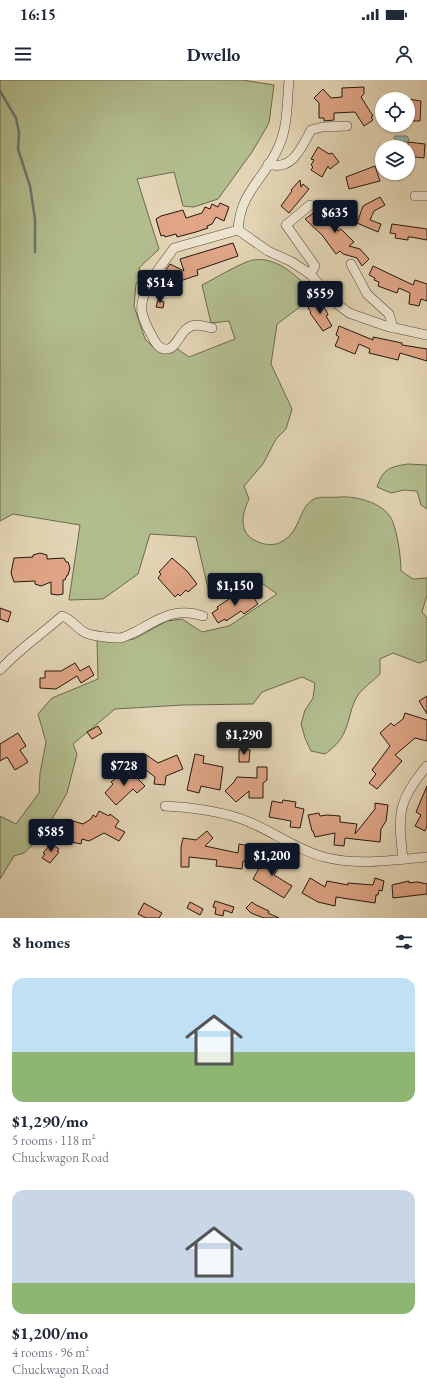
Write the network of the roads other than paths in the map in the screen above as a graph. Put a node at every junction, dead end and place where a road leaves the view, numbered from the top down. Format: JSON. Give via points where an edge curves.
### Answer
{"nodes":[{"id":1,"x":289,"y":80,"type":"edge"},
{"id":2,"x":347,"y":126,"type":"dead end"},
{"id":3,"x":268,"y":164,"type":"junction"},
{"id":4,"x":415,"y":196,"type":"dead end"},
{"id":5,"x":427,"y":196,"type":"edge"},
{"id":6,"x":310,"y":205,"type":"dead end"},
{"id":7,"x":238,"y":230,"type":"junction"},
{"id":8,"x":351,"y":264,"type":"dead end"},
{"id":9,"x":310,"y":274,"type":"junction"},
{"id":10,"x":212,"y":328,"type":"dead end"},
{"id":11,"x":393,"y":328,"type":"junction"},
{"id":12,"x":427,"y":335,"type":"edge"},
{"id":13,"x":202,"y":616,"type":"dead end"},
{"id":14,"x":0,"y":670,"type":"edge"},
{"id":15,"x":427,"y":766,"type":"edge"},
{"id":16,"x":166,"y":806,"type":"dead end"},
{"id":17,"x":427,"y":857,"type":"edge"},
{"id":18,"x":403,"y":859,"type":"junction"}],
"edges":[{"from":1,"to":3,"type":"street","via":[[283,134]]},
{"from":2,"to":3,"type":"street","via":[[311,130],[298,153],[285,165],[277,167]]},
{"from":3,"to":7,"type":"street","via":[[243,201]]},
{"from":4,"to":5,"type":"street"},
{"from":6,"to":9,"type":"street","via":[[286,225],[315,266]]},
{"from":7,"to":9,"type":"street","via":[[268,251]]},
{"from":7,"to":10,"type":"street","via":[[174,248],[153,279],[142,304],[142,313],[148,329],[155,343],[162,348],[172,348],[189,327],[197,325]]},
{"from":8,"to":11,"type":"street","via":[[367,294],[389,314]]},
{"from":9,"to":11,"type":"street","via":[[337,304],[349,313]]},
{"from":11,"to":12,"type":"street"},
{"from":13,"to":14,"type":"street","via":[[177,612],[121,638],[90,635],[62,616],[14,654]]},
{"from":15,"to":18,"type":"street","via":[[409,788],[402,806],[400,831]]},
{"from":16,"to":18,"type":"street","via":[[192,807],[248,821],[323,857],[372,862]]},
{"from":17,"to":18,"type":"street"}]}
